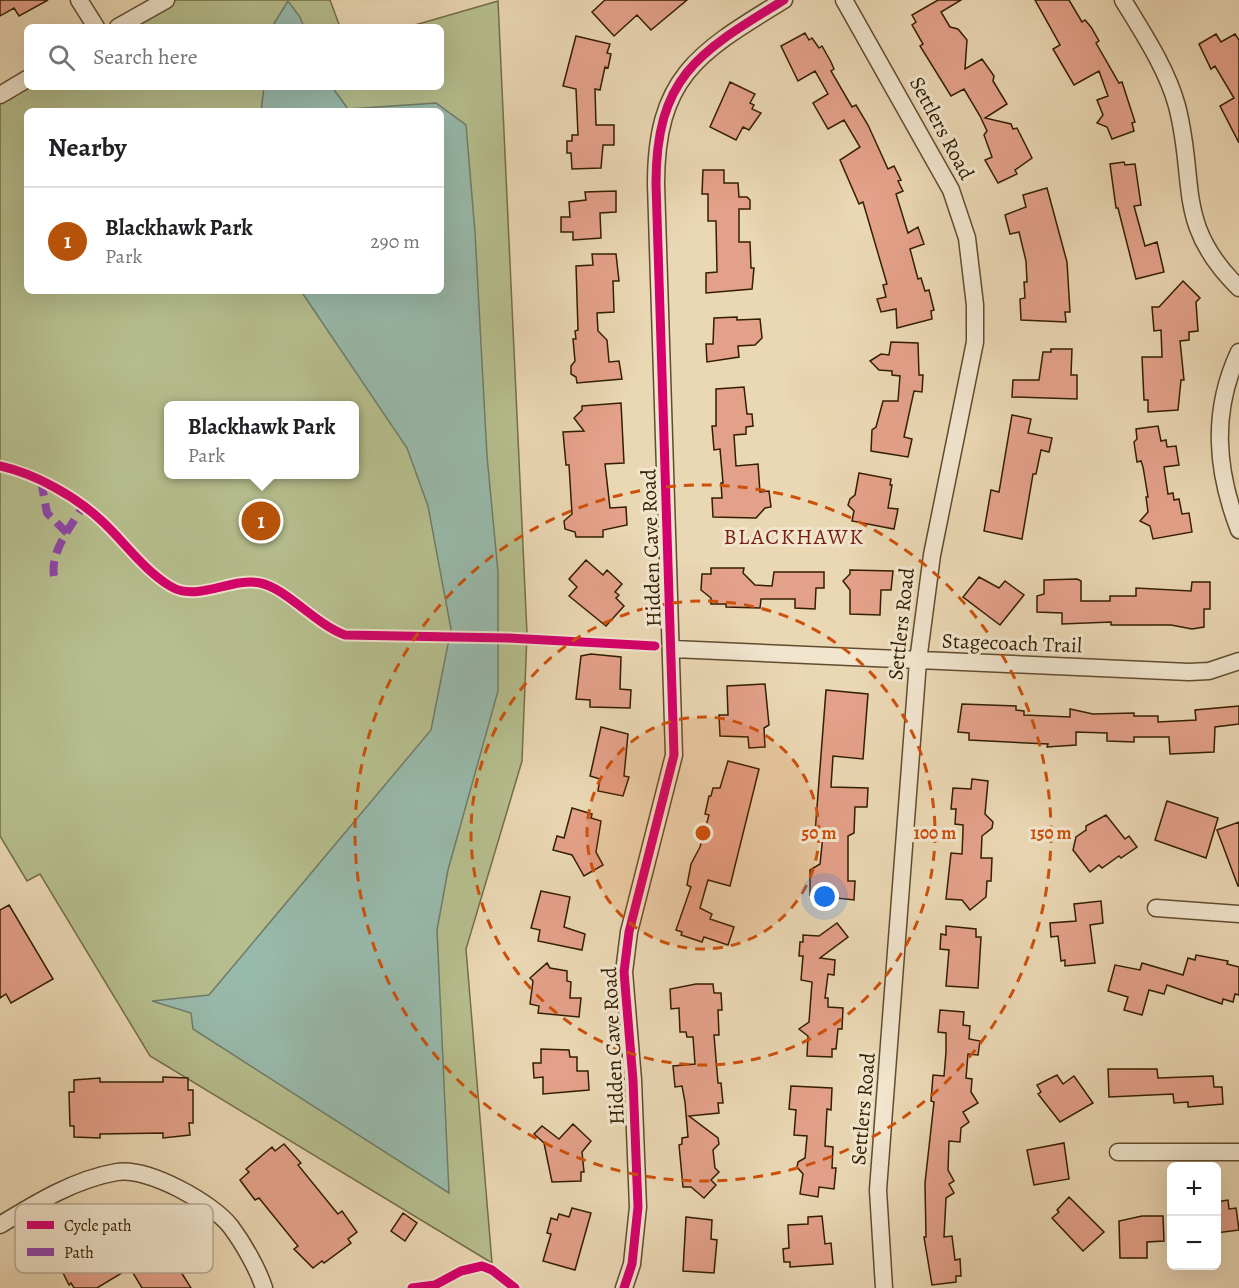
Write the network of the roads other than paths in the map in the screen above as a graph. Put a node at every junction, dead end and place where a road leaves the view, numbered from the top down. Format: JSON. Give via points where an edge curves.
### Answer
{"nodes":[{"id":1,"x":79,"y":0,"type":"edge"},
{"id":2,"x":166,"y":0,"type":"edge"},
{"id":3,"x":784,"y":0,"type":"edge"},
{"id":4,"x":844,"y":0,"type":"edge"},
{"id":5,"x":1123,"y":0,"type":"edge"},
{"id":6,"x":94,"y":24,"type":"edge"},
{"id":7,"x":123,"y":24,"type":"edge"},
{"id":8,"x":24,"y":81,"type":"edge"},
{"id":9,"x":0,"y":95,"type":"edge"},
{"id":10,"x":1239,"y":288,"type":"edge"},
{"id":11,"x":1239,"y":352,"type":"edge"},
{"id":12,"x":1239,"y":530,"type":"edge"},
{"id":13,"x":673,"y":649,"type":"junction"},
{"id":14,"x":1239,"y":661,"type":"edge"},
{"id":15,"x":918,"y":662,"type":"junction"},
{"id":16,"x":1156,"y":908,"type":"dead end"},
{"id":17,"x":1239,"y":914,"type":"edge"},
{"id":18,"x":1118,"y":1152,"type":"dead end"},
{"id":19,"x":1239,"y":1152,"type":"edge"},
{"id":20,"x":38,"y":1204,"type":"edge"},
{"id":21,"x":205,"y":1204,"type":"edge"},
{"id":22,"x":213,"y":1211,"type":"edge"},
{"id":23,"x":15,"y":1217,"type":"edge"},
{"id":24,"x":0,"y":1225,"type":"edge"},
{"id":25,"x":264,"y":1288,"type":"edge"},
{"id":26,"x":624,"y":1288,"type":"edge"},
{"id":27,"x":884,"y":1288,"type":"edge"}],
"edges":[{"from":1,"to":6,"type":"street"},
{"from":2,"to":7,"type":"street"},
{"from":3,"to":13,"type":"street","name":"Hidden Cave Road","via":[[700,56],[675,89],[659,130],[656,184]]},
{"from":4,"to":15,"type":"street","name":"Settlers Road","via":[[951,190],[967,238],[975,305],[975,342],[932,555]]},
{"from":5,"to":10,"type":"street","via":[[1174,96],[1195,227],[1206,249]]},
{"from":8,"to":9,"type":"street"},
{"from":11,"to":12,"type":"street","via":[[1223,397],[1220,467]]},
{"from":13,"to":15,"type":"street","name":"Stagecoach Trail"},
{"from":13,"to":26,"type":"street","name":"Hidden Cave Road","via":[[674,755],[629,932],[624,972],[638,1207],[638,1232]]},
{"from":14,"to":15,"type":"street","name":"Stagecoach Trail","via":[[1209,671],[1190,672]]},
{"from":15,"to":27,"type":"street","name":"Settlers Road","via":[[878,1190]]},
{"from":16,"to":17,"type":"street"},
{"from":18,"to":19,"type":"street"},
{"from":20,"to":21,"type":"street","via":[[77,1183],[119,1172],[151,1177]]},
{"from":22,"to":25,"type":"street","via":[[230,1226]]},
{"from":23,"to":24,"type":"street"}]}
